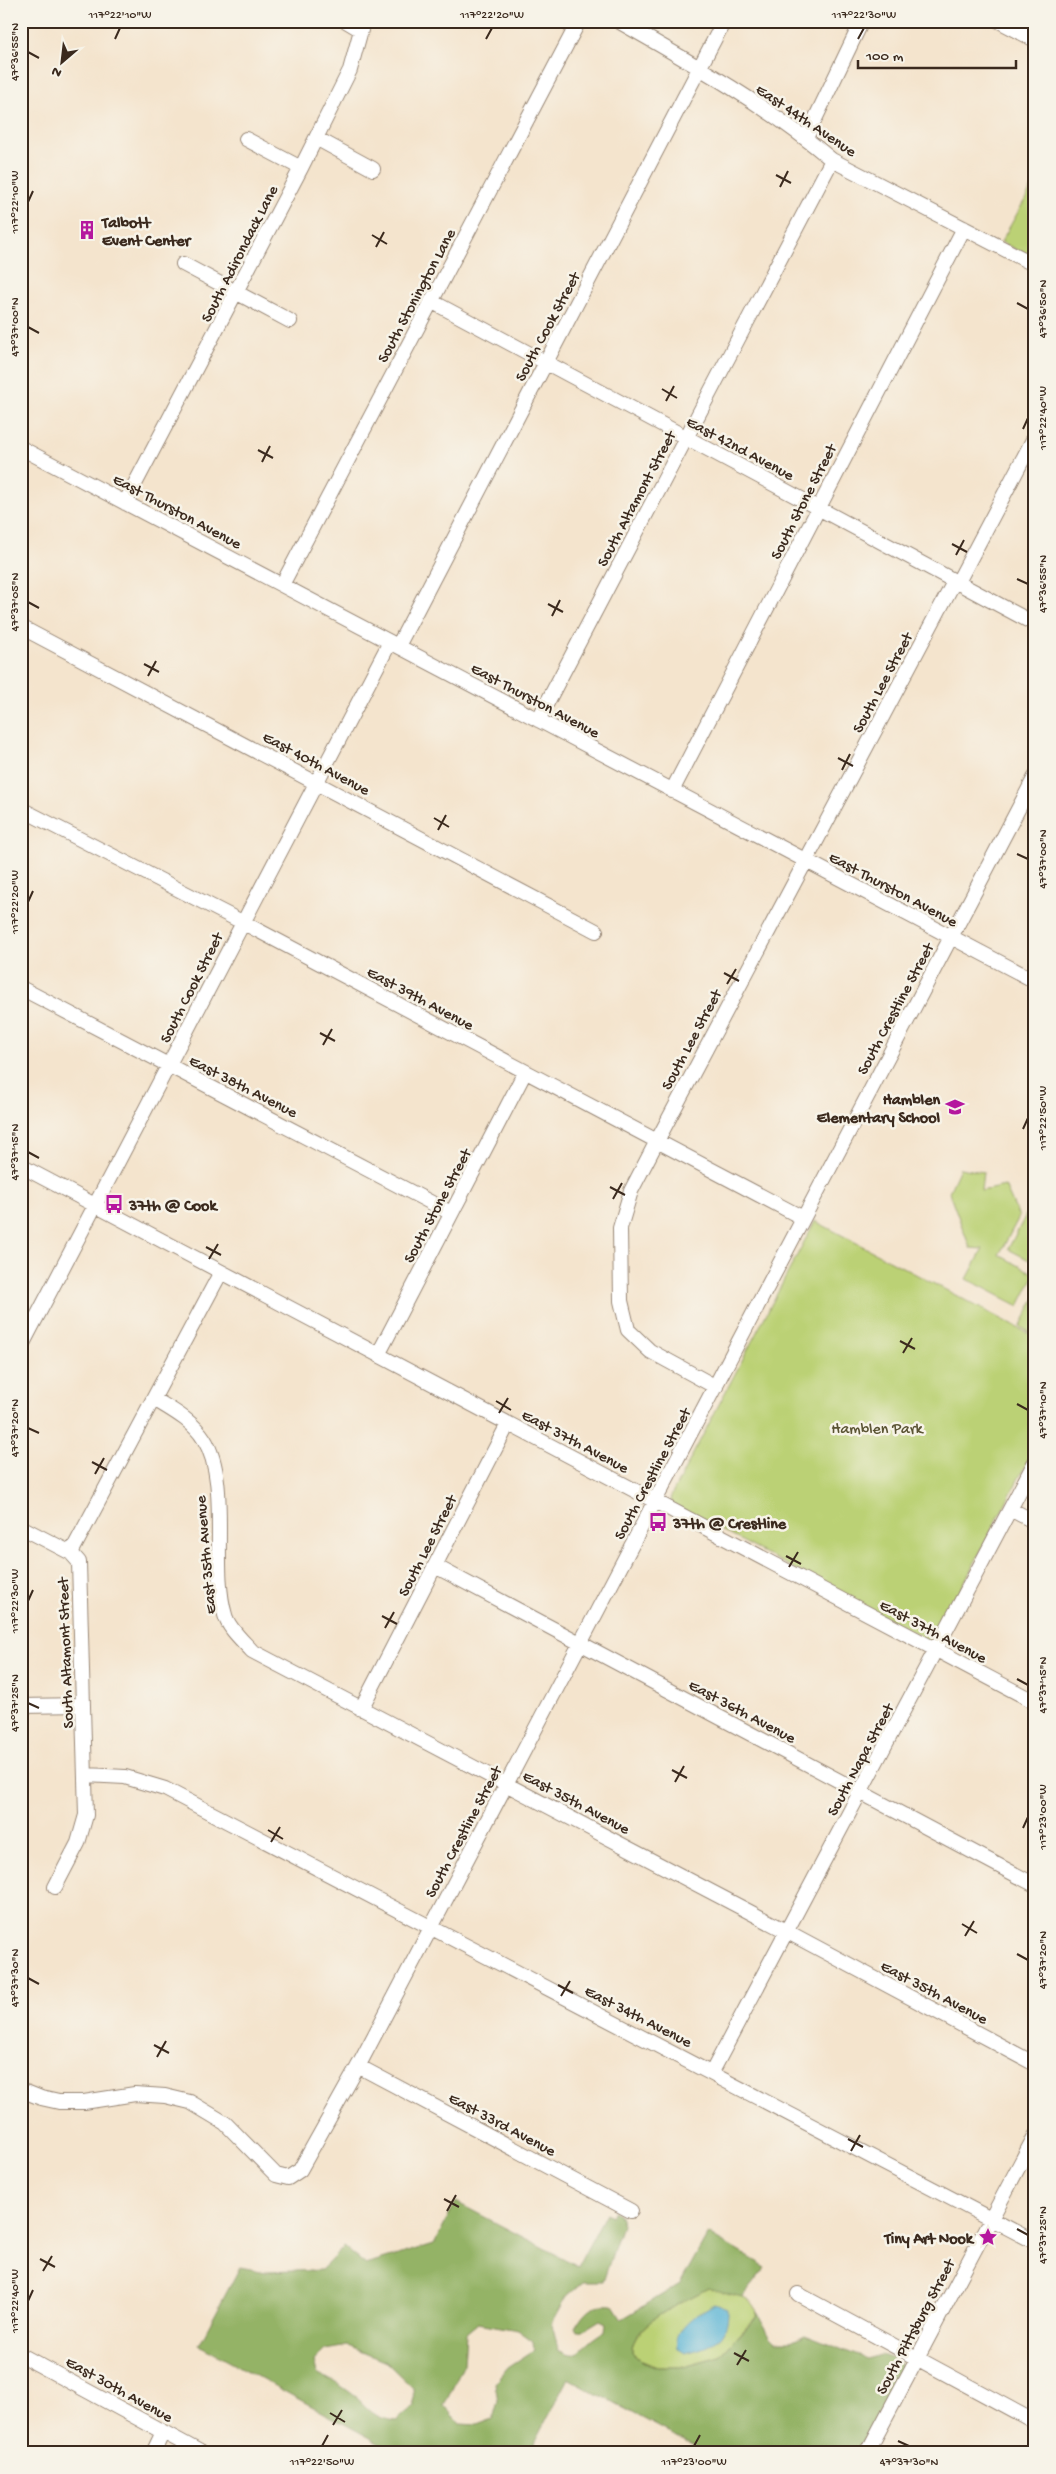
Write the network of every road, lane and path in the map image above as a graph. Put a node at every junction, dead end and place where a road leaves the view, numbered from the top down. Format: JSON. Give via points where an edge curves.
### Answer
{"nodes":[{"id":1,"x":346,"y":21,"type":"edge"},
{"id":2,"x":579,"y":21,"type":"edge"},
{"id":3,"x":618,"y":21,"type":"edge"},
{"id":4,"x":724,"y":21,"type":"edge"},
{"id":5,"x":862,"y":21,"type":"edge"},
{"id":6,"x":999,"y":21,"type":"edge"},
{"id":7,"x":1035,"y":22,"type":"edge"},
{"id":8,"x":364,"y":25,"type":"edge"},
{"id":9,"x":1031,"y":38,"type":"edge"},
{"id":10,"x":700,"y":67,"type":"junction"},
{"id":11,"x":316,"y":138,"type":"junction"},
{"id":12,"x":806,"y":138,"type":"junction"},
{"id":13,"x":246,"y":139,"type":"dead end"},
{"id":14,"x":832,"y":160,"type":"junction"},
{"id":15,"x":301,"y":168,"type":"junction"},
{"id":16,"x":373,"y":169,"type":"dead end"},
{"id":17,"x":964,"y":228,"type":"junction"},
{"id":18,"x":183,"y":264,"type":"dead end"},
{"id":19,"x":1035,"y":265,"type":"edge"},
{"id":20,"x":237,"y":293,"type":"junction"},
{"id":21,"x":432,"y":301,"type":"junction"},
{"id":22,"x":290,"y":321,"type":"dead end"},
{"id":23,"x":546,"y":362,"type":"junction"},
{"id":24,"x":1035,"y":436,"type":"edge"},
{"id":25,"x":686,"y":438,"type":"junction"},
{"id":26,"x":21,"y":448,"type":"edge"},
{"id":27,"x":125,"y":503,"type":"junction"},
{"id":28,"x":819,"y":508,"type":"junction"},
{"id":29,"x":956,"y":581,"type":"junction"},
{"id":30,"x":282,"y":585,"type":"junction"},
{"id":31,"x":1035,"y":624,"type":"edge"},
{"id":32,"x":21,"y":627,"type":"edge"},
{"id":33,"x":394,"y":644,"type":"junction"},
{"id":34,"x":538,"y":720,"type":"junction"},
{"id":35,"x":1035,"y":777,"type":"edge"},
{"id":36,"x":318,"y":782,"type":"junction"},
{"id":37,"x":672,"y":790,"type":"junction"},
{"id":38,"x":21,"y":809,"type":"edge"},
{"id":39,"x":804,"y":860,"type":"junction"},
{"id":40,"x":242,"y":922,"type":"junction"},
{"id":41,"x":596,"y":931,"type":"dead end"},
{"id":42,"x":951,"y":938,"type":"junction"},
{"id":43,"x":1035,"y":981,"type":"edge"},
{"id":44,"x":21,"y":988,"type":"edge"},
{"id":45,"x":169,"y":1066,"type":"junction"},
{"id":46,"x":525,"y":1072,"type":"junction"},
{"id":47,"x":656,"y":1141,"type":"junction"},
{"id":48,"x":21,"y":1166,"type":"edge"},
{"id":49,"x":96,"y":1206,"type":"junction"},
{"id":50,"x":451,"y":1213,"type":"junction"},
{"id":51,"x":803,"y":1218,"type":"junction"},
{"id":52,"x":221,"y":1272,"type":"junction"},
{"id":53,"x":21,"y":1347,"type":"edge"},
{"id":54,"x":378,"y":1354,"type":"junction"},
{"id":55,"x":716,"y":1387,"type":"junction"},
{"id":56,"x":154,"y":1399,"type":"junction"},
{"id":57,"x":508,"y":1424,"type":"junction"},
{"id":58,"x":1035,"y":1462,"type":"edge"},
{"id":59,"x":655,"y":1502,"type":"junction"},
{"id":60,"x":1010,"y":1509,"type":"junction"},
{"id":61,"x":1035,"y":1522,"type":"edge"},
{"id":62,"x":21,"y":1527,"type":"edge"},
{"id":63,"x":71,"y":1553,"type":"junction"},
{"id":64,"x":435,"y":1566,"type":"junction"},
{"id":65,"x":581,"y":1643,"type":"junction"},
{"id":66,"x":936,"y":1651,"type":"junction"},
{"id":67,"x":1035,"y":1702,"type":"edge"},
{"id":68,"x":83,"y":1705,"type":"junction"},
{"id":69,"x":21,"y":1706,"type":"edge"},
{"id":70,"x":361,"y":1709,"type":"junction"},
{"id":71,"x":86,"y":1775,"type":"junction"},
{"id":72,"x":507,"y":1784,"type":"junction"},
{"id":73,"x":861,"y":1793,"type":"junction"},
{"id":74,"x":1035,"y":1885,"type":"edge"},
{"id":75,"x":55,"y":1887,"type":"dead end"},
{"id":76,"x":431,"y":1927,"type":"junction"},
{"id":77,"x":786,"y":1931,"type":"junction"},
{"id":78,"x":1035,"y":2064,"type":"edge"},
{"id":79,"x":358,"y":2066,"type":"junction"},
{"id":80,"x":712,"y":2072,"type":"junction"},
{"id":81,"x":21,"y":2090,"type":"edge"},
{"id":82,"x":1035,"y":2136,"type":"edge"},
{"id":83,"x":631,"y":2211,"type":"dead end"},
{"id":84,"x":990,"y":2218,"type":"junction"},
{"id":85,"x":1035,"y":2242,"type":"edge"},
{"id":86,"x":798,"y":2294,"type":"dead end"},
{"id":87,"x":21,"y":2355,"type":"edge"},
{"id":88,"x":917,"y":2359,"type":"junction"},
{"id":89,"x":1035,"y":2422,"type":"edge"},
{"id":90,"x":164,"y":2432,"type":"junction"},
{"id":91,"x":153,"y":2453,"type":"edge"},
{"id":92,"x":202,"y":2453,"type":"edge"},
{"id":93,"x":867,"y":2453,"type":"edge"}],
"edges":[{"from":1,"to":8,"type":"street","name":"South Adirondack Lane"},
{"from":2,"to":21,"type":"street","name":"South Stonington Lane"},
{"from":3,"to":10,"type":"street","name":"East 44th Avenue"},
{"from":4,"to":10,"type":"street","name":"South Cook Street"},
{"from":5,"to":12,"type":"street"},
{"from":6,"to":9,"type":"street"},
{"from":7,"to":9,"type":"street"},
{"from":8,"to":11,"type":"street","name":"South Adirondack Lane","via":[[350,70]]},
{"from":10,"to":12,"type":"street","name":"East 44th Avenue"},
{"from":10,"to":23,"type":"street","name":"South Cook Street"},
{"from":11,"to":15,"type":"street","name":"South Adirondack Lane"},
{"from":11,"to":16,"type":"street"},
{"from":12,"to":14,"type":"street","name":"East 44th Avenue"},
{"from":13,"to":15,"type":"street"},
{"from":14,"to":17,"type":"street","name":"East 44th Avenue"},
{"from":14,"to":25,"type":"street","name":"South Altamont Street"},
{"from":15,"to":20,"type":"street","name":"South Adirondack Lane"},
{"from":17,"to":19,"type":"street","name":"East 44th Avenue"},
{"from":17,"to":28,"type":"street","name":"South Stone Street"},
{"from":18,"to":20,"type":"street"},
{"from":20,"to":22,"type":"street"},
{"from":20,"to":27,"type":"street","name":"South Adirondack Lane"},
{"from":21,"to":23,"type":"street","name":"East 42nd Avenue"},
{"from":21,"to":30,"type":"street","name":"South Stonington Lane"},
{"from":23,"to":25,"type":"street","name":"East 42nd Avenue"},
{"from":23,"to":33,"type":"street","name":"South Cook Street"},
{"from":24,"to":29,"type":"street","name":"South Lee Street"},
{"from":25,"to":28,"type":"street","name":"East 42nd Avenue"},
{"from":25,"to":34,"type":"street","name":"South Altamont Street"},
{"from":26,"to":27,"type":"street","name":"East Thurston Avenue"},
{"from":27,"to":30,"type":"street","name":"East Thurston Avenue"},
{"from":28,"to":29,"type":"street","name":"East 42nd Avenue"},
{"from":28,"to":37,"type":"street","name":"South Stone Street"},
{"from":29,"to":31,"type":"street","name":"East 42nd Avenue"},
{"from":29,"to":39,"type":"street","name":"South Lee Street","via":[[813,849]]},
{"from":30,"to":33,"type":"street","name":"East Thurston Avenue"},
{"from":32,"to":36,"type":"street","name":"East 40th Avenue"},
{"from":33,"to":34,"type":"street","name":"East Thurston Avenue"},
{"from":33,"to":36,"type":"street","name":"South Cook Street"},
{"from":34,"to":37,"type":"street","name":"East Thurston Avenue"},
{"from":35,"to":42,"type":"street","name":"South Crestline Street"},
{"from":36,"to":40,"type":"street","name":"South Cook Street"},
{"from":36,"to":41,"type":"street","name":"East 40th Avenue"},
{"from":37,"to":39,"type":"street","name":"East Thurston Avenue"},
{"from":38,"to":40,"type":"street","name":"East 39th Avenue"},
{"from":39,"to":42,"type":"street","name":"East Thurston Avenue"},
{"from":39,"to":47,"type":"street","name":"South Lee Street"},
{"from":40,"to":45,"type":"street","name":"South Cook Street"},
{"from":40,"to":46,"type":"street","name":"East 39th Avenue"},
{"from":42,"to":43,"type":"street","name":"East Thurston Avenue"},
{"from":42,"to":51,"type":"street","name":"South Crestline Street"},
{"from":44,"to":45,"type":"street","name":"East 38th Avenue"},
{"from":45,"to":49,"type":"street","name":"South Cook Street"},
{"from":45,"to":50,"type":"street","name":"East 38th Avenue"},
{"from":46,"to":47,"type":"street","name":"East 39th Avenue"},
{"from":46,"to":50,"type":"street","name":"South Stone Street"},
{"from":47,"to":51,"type":"street","name":"East 39th Avenue"},
{"from":47,"to":55,"type":"street","name":"South Lee Street","via":[[631,1191],[620,1228],[621,1301],[628,1330],[650,1350]]},
{"from":48,"to":49,"type":"street","name":"East 37th Avenue"},
{"from":49,"to":52,"type":"street","name":"East 37th Avenue"},
{"from":49,"to":53,"type":"street","name":"South Cook Street"},
{"from":50,"to":54,"type":"street","name":"South Stone Street"},
{"from":51,"to":55,"type":"street","name":"South Crestline Street"},
{"from":52,"to":54,"type":"street","name":"East 37th Avenue"},
{"from":52,"to":56,"type":"street"},
{"from":54,"to":57,"type":"street","name":"East 37th Avenue"},
{"from":55,"to":59,"type":"street","name":"South Crestline Street"},
{"from":56,"to":63,"type":"street"},
{"from":56,"to":70,"type":"street","name":"East 35th Avenue","via":[[183,1416],[204,1438],[215,1461],[221,1581],[225,1616],[234,1630],[252,1651]]},
{"from":57,"to":59,"type":"street","name":"East 37th Avenue"},
{"from":57,"to":64,"type":"street","name":"South Lee Street"},
{"from":58,"to":60,"type":"street","name":"South Napa Street"},
{"from":59,"to":65,"type":"street","name":"South Crestline Street"},
{"from":59,"to":66,"type":"street","name":"East 37th Avenue"},
{"from":60,"to":61,"type":"street"},
{"from":60,"to":66,"type":"street","name":"South Napa Street"},
{"from":62,"to":63,"type":"street"},
{"from":63,"to":68,"type":"street","name":"South Altamont Street","via":[[79,1562]]},
{"from":64,"to":65,"type":"street","name":"East 36th Avenue"},
{"from":64,"to":70,"type":"street","name":"South Lee Street"},
{"from":65,"to":72,"type":"street","name":"South Crestline Street"},
{"from":65,"to":73,"type":"street","name":"East 36th Avenue"},
{"from":66,"to":67,"type":"street","name":"East 37th Avenue"},
{"from":66,"to":73,"type":"street","name":"South Napa Street"},
{"from":68,"to":69,"type":"street"},
{"from":68,"to":71,"type":"street","name":"South Altamont Street"},
{"from":70,"to":72,"type":"street","name":"East 35th Avenue"},
{"from":71,"to":75,"type":"street","name":"South Altamont Street","via":[[86,1815],[78,1843]]},
{"from":71,"to":76,"type":"street","name":"East 34th Avenue","via":[[125,1778],[165,1789]]},
{"from":72,"to":76,"type":"street","name":"South Crestline Street"},
{"from":72,"to":77,"type":"street","name":"East 35th Avenue"},
{"from":73,"to":74,"type":"street","name":"East 36th Avenue"},
{"from":73,"to":77,"type":"street","name":"South Napa Street"},
{"from":76,"to":79,"type":"street","name":"South Crestline Street"},
{"from":76,"to":80,"type":"street","name":"East 34th Avenue"},
{"from":77,"to":78,"type":"street","name":"East 35th Avenue"},
{"from":77,"to":80,"type":"street","name":"South Napa Street"},
{"from":79,"to":81,"type":"street","name":"South Crestline Street","via":[[310,2154],[300,2170],[288,2178],[276,2175],[225,2124],[190,2102],[135,2094],[84,2102],[60,2102]]},
{"from":79,"to":83,"type":"street","name":"East 33rd Avenue"},
{"from":80,"to":84,"type":"street","name":"East 34th Avenue"},
{"from":82,"to":84,"type":"street","name":"South Pittsburg Street"},
{"from":84,"to":85,"type":"street","name":"East 34th Avenue"},
{"from":84,"to":88,"type":"street","name":"South Pittsburg Street"},
{"from":86,"to":88,"type":"street"},
{"from":87,"to":90,"type":"street","name":"East 30th Avenue"},
{"from":88,"to":89,"type":"street"},
{"from":88,"to":93,"type":"street","name":"South Pittsburg Street"},
{"from":90,"to":91,"type":"street"},
{"from":90,"to":92,"type":"street","name":"East 30th Avenue"}]}
